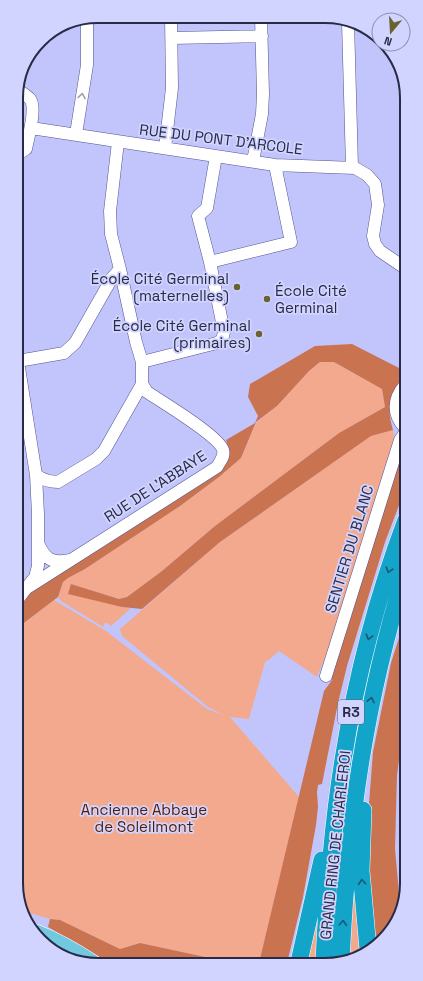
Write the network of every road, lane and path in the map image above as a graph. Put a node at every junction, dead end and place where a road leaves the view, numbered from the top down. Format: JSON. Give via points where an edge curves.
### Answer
{"nodes":[{"id":1,"x":171,"y":23,"type":"edge"},
{"id":2,"x":261,"y":23,"type":"edge"},
{"id":3,"x":87,"y":24,"type":"edge"},
{"id":4,"x":348,"y":27,"type":"edge"},
{"id":5,"x":262,"y":36,"type":"junction"},
{"id":6,"x":172,"y":38,"type":"junction"},
{"id":7,"x":23,"y":94,"type":"edge"},
{"id":8,"x":31,"y":128,"type":"junction"},
{"id":9,"x":76,"y":134,"type":"junction"},
{"id":10,"x":118,"y":142,"type":"junction"},
{"id":11,"x":165,"y":148,"type":"junction"},
{"id":12,"x":23,"y":151,"type":"edge"},
{"id":13,"x":216,"y":156,"type":"junction"},
{"id":14,"x":253,"y":161,"type":"junction"},
{"id":15,"x":275,"y":164,"type":"junction"},
{"id":16,"x":352,"y":168,"type":"junction"},
{"id":17,"x":210,"y":262,"type":"junction"},
{"id":18,"x":400,"y":265,"type":"edge"},
{"id":19,"x":120,"y":269,"type":"junction"},
{"id":20,"x":23,"y":357,"type":"edge"},
{"id":21,"x":142,"y":362,"type":"junction"},
{"id":22,"x":142,"y":384,"type":"junction"},
{"id":23,"x":23,"y":390,"type":"edge"},
{"id":24,"x":400,"y":392,"type":"edge"},
{"id":25,"x":400,"y":419,"type":"edge"},
{"id":26,"x":400,"y":440,"type":"edge"},
{"id":27,"x":36,"y":475,"type":"junction"},
{"id":28,"x":56,"y":482,"type":"junction"},
{"id":29,"x":38,"y":500,"type":"junction"},
{"id":30,"x":400,"y":538,"type":"edge"},
{"id":31,"x":38,"y":543,"type":"junction"},
{"id":32,"x":72,"y":559,"type":"junction"},
{"id":33,"x":27,"y":588,"type":"junction"},
{"id":34,"x":400,"y":590,"type":"edge"},
{"id":35,"x":23,"y":593,"type":"edge"},
{"id":36,"x":326,"y":676,"type":"dead end"},
{"id":37,"x":364,"y":738,"type":"junction"},
{"id":38,"x":334,"y":826,"type":"junction"},
{"id":39,"x":44,"y":935,"type":"edge"},
{"id":40,"x":368,"y":944,"type":"edge"},
{"id":41,"x":341,"y":956,"type":"edge"},
{"id":42,"x":85,"y":957,"type":"edge"},
{"id":43,"x":300,"y":958,"type":"edge"},
{"id":44,"x":324,"y":958,"type":"edge"}],
"edges":[{"from":1,"to":6,"type":"street"},
{"from":2,"to":5,"type":"street"},
{"from":9,"to":3,"type":"street","one_way":true,"via":[[87,65]]},
{"from":4,"to":16,"type":"street"},
{"from":5,"to":6,"type":"street"},
{"from":5,"to":14,"type":"street","via":[[262,114]]},
{"from":6,"to":11,"type":"street","via":[[172,88]]},
{"from":7,"to":8,"type":"street","via":[[32,105]]},
{"from":8,"to":9,"type":"street","name":"RUE DU PONT D'ARCOLE"},
{"from":8,"to":12,"type":"street","via":[[26,149]]},
{"from":9,"to":10,"type":"street","name":"RUE DU PONT D'ARCOLE"},
{"from":10,"to":11,"type":"street","name":"RUE DU PONT D'ARCOLE"},
{"from":10,"to":19,"type":"street","via":[[110,211],[111,234]]},
{"from":11,"to":13,"type":"street","name":"RUE DU PONT D'ARCOLE"},
{"from":13,"to":14,"type":"street","name":"RUE DU PONT D'ARCOLE"},
{"from":13,"to":17,"type":"street","via":[[207,208],[198,216]]},
{"from":14,"to":15,"type":"street","name":"RUE DU PONT D'ARCOLE"},
{"from":15,"to":16,"type":"street","name":"RUE DU PONT D'ARCOLE"},
{"from":15,"to":17,"type":"street","via":[[291,242]]},
{"from":16,"to":18,"type":"street","name":"RUE DU PONT D'ARCOLE","via":[[367,175],[375,184],[378,205],[373,236],[375,244],[380,251]]},
{"from":17,"to":21,"type":"street","via":[[224,332],[222,340]]},
{"from":19,"to":20,"type":"street","via":[[70,348],[64,353]]},
{"from":19,"to":21,"type":"street"},
{"from":21,"to":22,"type":"street"},
{"from":22,"to":28,"type":"street","via":[[104,452]]},
{"from":22,"to":32,"type":"street","name":"RUE DE L'ABBAYE","via":[[147,392],[196,423],[223,449],[223,457],[217,467]]},
{"from":23,"to":27,"type":"street"},
{"from":24,"to":25,"type":"street","via":[[395,407]]},
{"from":26,"to":36,"type":"street","name":"SENTIER DU BLANC"},
{"from":27,"to":28,"type":"street","via":[[42,480]]},
{"from":27,"to":29,"type":"street"},
{"from":28,"to":29,"type":"street"},
{"from":29,"to":31,"type":"street"},
{"from":30,"to":38,"type":"highway","name":"GRAND RING DE CHARLEROI","number":"R3","one_way":true,"via":[[379,599],[362,666],[342,760]]},
{"from":31,"to":32,"type":"street","via":[[52,561]]},
{"from":31,"to":33,"type":"street","via":[[38,566]]},
{"from":32,"to":33,"type":"street","name":"RUE DE L'ABBAYE"},
{"from":33,"to":35,"type":"street"},
{"from":37,"to":34,"type":"highway","name":"GRAND RING DE CHARLEROI","number":"R3","one_way":true,"via":[[381,655]]},
{"from":40,"to":37,"type":"highway","one_way":true,"via":[[361,871]]},
{"from":41,"to":37,"type":"highway","name":"GRAND RING DE CHARLEROI","number":"R3","one_way":true,"via":[[351,821]]},
{"from":38,"to":43,"type":"highway","via":[[325,848]]},
{"from":38,"to":44,"type":"highway","name":"GRAND RING DE CHARLEROI","number":"R3"},
{"from":39,"to":42,"type":"main road"}]}
